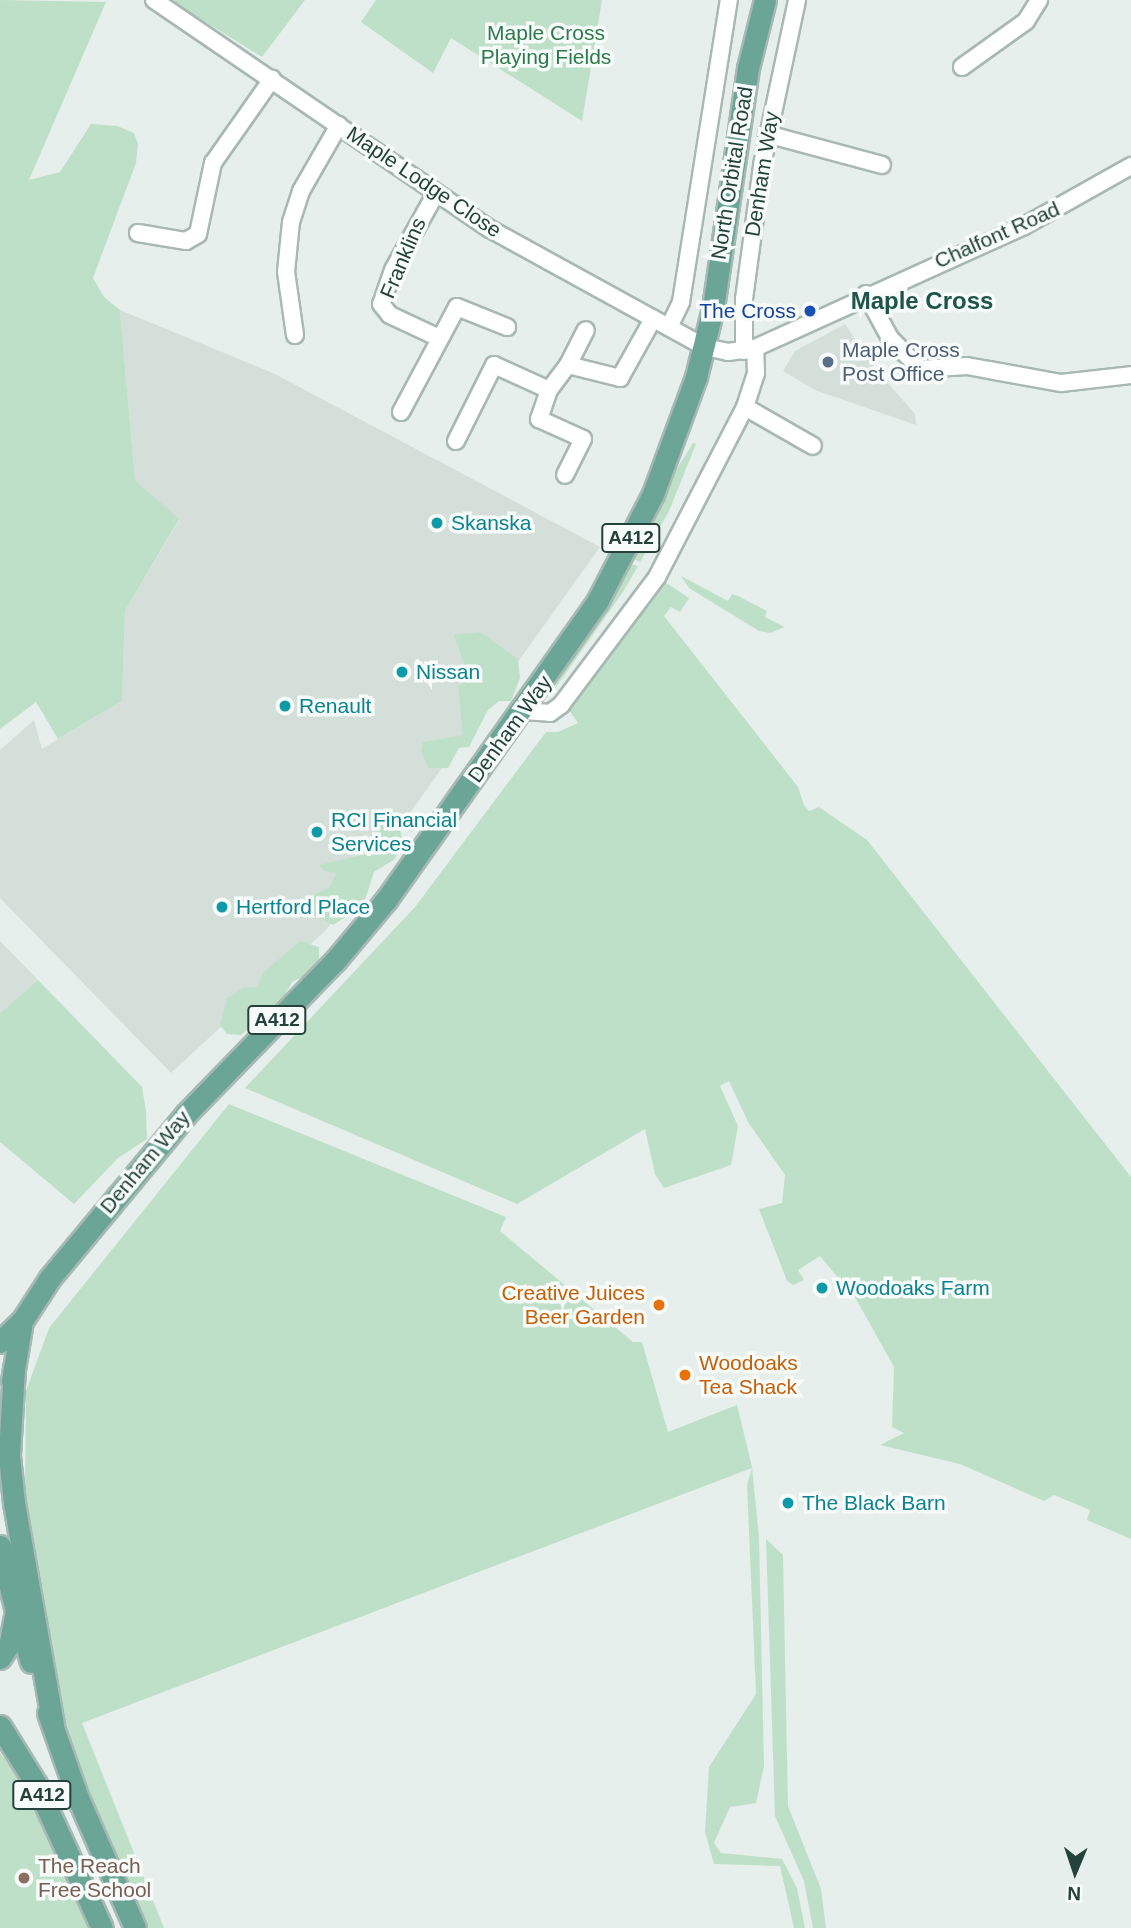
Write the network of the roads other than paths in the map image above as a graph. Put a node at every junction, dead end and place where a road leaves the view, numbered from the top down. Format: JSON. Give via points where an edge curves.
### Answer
{"nodes":[{"id":1,"x":154,"y":0,"type":"edge"},
{"id":2,"x":729,"y":0,"type":"edge"},
{"id":3,"x":765,"y":0,"type":"edge"},
{"id":4,"x":797,"y":0,"type":"edge"},
{"id":5,"x":1039,"y":0,"type":"edge"},
{"id":6,"x":962,"y":67,"type":"dead end"},
{"id":7,"x":272,"y":79,"type":"junction"},
{"id":8,"x":339,"y":125,"type":"junction"},
{"id":9,"x":767,"y":134,"type":"junction"},
{"id":10,"x":882,"y":165,"type":"dead end"},
{"id":11,"x":1131,"y":166,"type":"edge"},
{"id":12,"x":436,"y":193,"type":"junction"},
{"id":13,"x":138,"y":233,"type":"dead end"},
{"id":14,"x":866,"y":294,"type":"junction"},
{"id":15,"x":653,"y":319,"type":"junction"},
{"id":16,"x":507,"y":327,"type":"dead end"},
{"id":17,"x":669,"y":327,"type":"junction"},
{"id":18,"x":586,"y":330,"type":"dead end"},
{"id":19,"x":295,"y":335,"type":"dead end"},
{"id":20,"x":437,"y":337,"type":"junction"},
{"id":21,"x":705,"y":347,"type":"junction"},
{"id":22,"x":750,"y":349,"type":"junction"},
{"id":23,"x":568,"y":365,"type":"junction"},
{"id":24,"x":1131,"y":375,"type":"edge"},
{"id":25,"x":549,"y":390,"type":"junction"},
{"id":26,"x":745,"y":407,"type":"junction"},
{"id":27,"x":401,"y":412,"type":"dead end"},
{"id":28,"x":456,"y":441,"type":"dead end"},
{"id":29,"x":813,"y":446,"type":"dead end"},
{"id":30,"x":565,"y":475,"type":"dead end"},
{"id":31,"x":523,"y":710,"type":"junction"},
{"id":32,"x":22,"y":1321,"type":"junction"},
{"id":33,"x":0,"y":1342,"type":"edge"},
{"id":34,"x":15,"y":1368,"type":"junction"},
{"id":35,"x":0,"y":1462,"type":"edge"},
{"id":36,"x":0,"y":1527,"type":"edge"},
{"id":37,"x":0,"y":1546,"type":"edge"},
{"id":38,"x":16,"y":1611,"type":"junction"},
{"id":39,"x":0,"y":1658,"type":"edge"},
{"id":40,"x":53,"y":1725,"type":"junction"},
{"id":41,"x":0,"y":1726,"type":"edge"},
{"id":42,"x":102,"y":1928,"type":"edge"},
{"id":43,"x":135,"y":1928,"type":"edge"}],
"edges":[{"from":1,"to":7,"type":"street","name":"Maple Lodge Close"},
{"from":2,"to":17,"type":"street","via":[[681,302]]},
{"from":3,"to":21,"type":"main road","name":"North Orbital Road","number":"A412","via":[[746,80]]},
{"from":4,"to":9,"type":"street","name":"Denham Way"},
{"from":5,"to":6,"type":"street","via":[[1026,21]]},
{"from":7,"to":8,"type":"street","name":"Maple Lodge Close"},
{"from":7,"to":13,"type":"street","via":[[213,163],[198,234],[186,241]]},
{"from":8,"to":12,"type":"street","name":"Maple Lodge Close"},
{"from":8,"to":19,"type":"street","via":[[301,191],[290,222],[285,272]]},
{"from":9,"to":10,"type":"street"},
{"from":9,"to":22,"type":"street","name":"Denham Way","via":[[744,299]]},
{"from":11,"to":14,"type":"street","name":"Chalfont Road","via":[[1024,226]]},
{"from":12,"to":15,"type":"street","name":"Maple Lodge Close","via":[[490,229]]},
{"from":12,"to":20,"type":"street","name":"Franklins","via":[[403,250],[382,304],[390,314]]},
{"from":14,"to":22,"type":"street","name":"Chalfont Road"},
{"from":14,"to":24,"type":"street","via":[[890,338],[920,369],[967,366],[1061,383]]},
{"from":15,"to":17,"type":"street","name":"Maple Lodge Close"},
{"from":15,"to":23,"type":"street","via":[[620,378]]},
{"from":16,"to":20,"type":"street","via":[[463,306],[452,311]]},
{"from":17,"to":21,"type":"street","name":"Maple Lodge Close"},
{"from":18,"to":23,"type":"street"},
{"from":20,"to":27,"type":"street"},
{"from":21,"to":22,"type":"street"},
{"from":21,"to":31,"type":"main road","name":"Denham Way","number":"A412","via":[[653,494],[623,555],[591,613]]},
{"from":22,"to":26,"type":"street","name":"Denham Way","via":[[756,373]]},
{"from":23,"to":25,"type":"street"},
{"from":25,"to":28,"type":"street","via":[[495,365]]},
{"from":25,"to":30,"type":"street","via":[[539,419],[583,439]]},
{"from":26,"to":29,"type":"street"},
{"from":26,"to":31,"type":"street","name":"Denham Way","via":[[657,577],[623,627],[561,705],[550,713]]},
{"from":31,"to":32,"type":"main road","name":"Denham Way","number":"A412","via":[[378,910],[335,961],[186,1114],[50,1278]]},
{"from":32,"to":33,"type":"main road","name":"Denham Way","number":"A412"},
{"from":32,"to":34,"type":"main road","name":"Denham Way","number":"A412"},
{"from":34,"to":35,"type":"main road","name":"Denham Way","number":"A412"},
{"from":34,"to":40,"type":"main road","number":"A412","via":[[9,1456],[14,1503]]},
{"from":36,"to":37,"type":"main road"},
{"from":37,"to":38,"type":"main road"},
{"from":38,"to":39,"type":"main road","via":[[10,1643]]},
{"from":38,"to":40,"type":"main road","number":"A412"},
{"from":40,"to":43,"type":"main road","number":"A412","via":[[78,1798]]},
{"from":41,"to":42,"type":"main road","number":"A412","via":[[36,1784]]}]}
